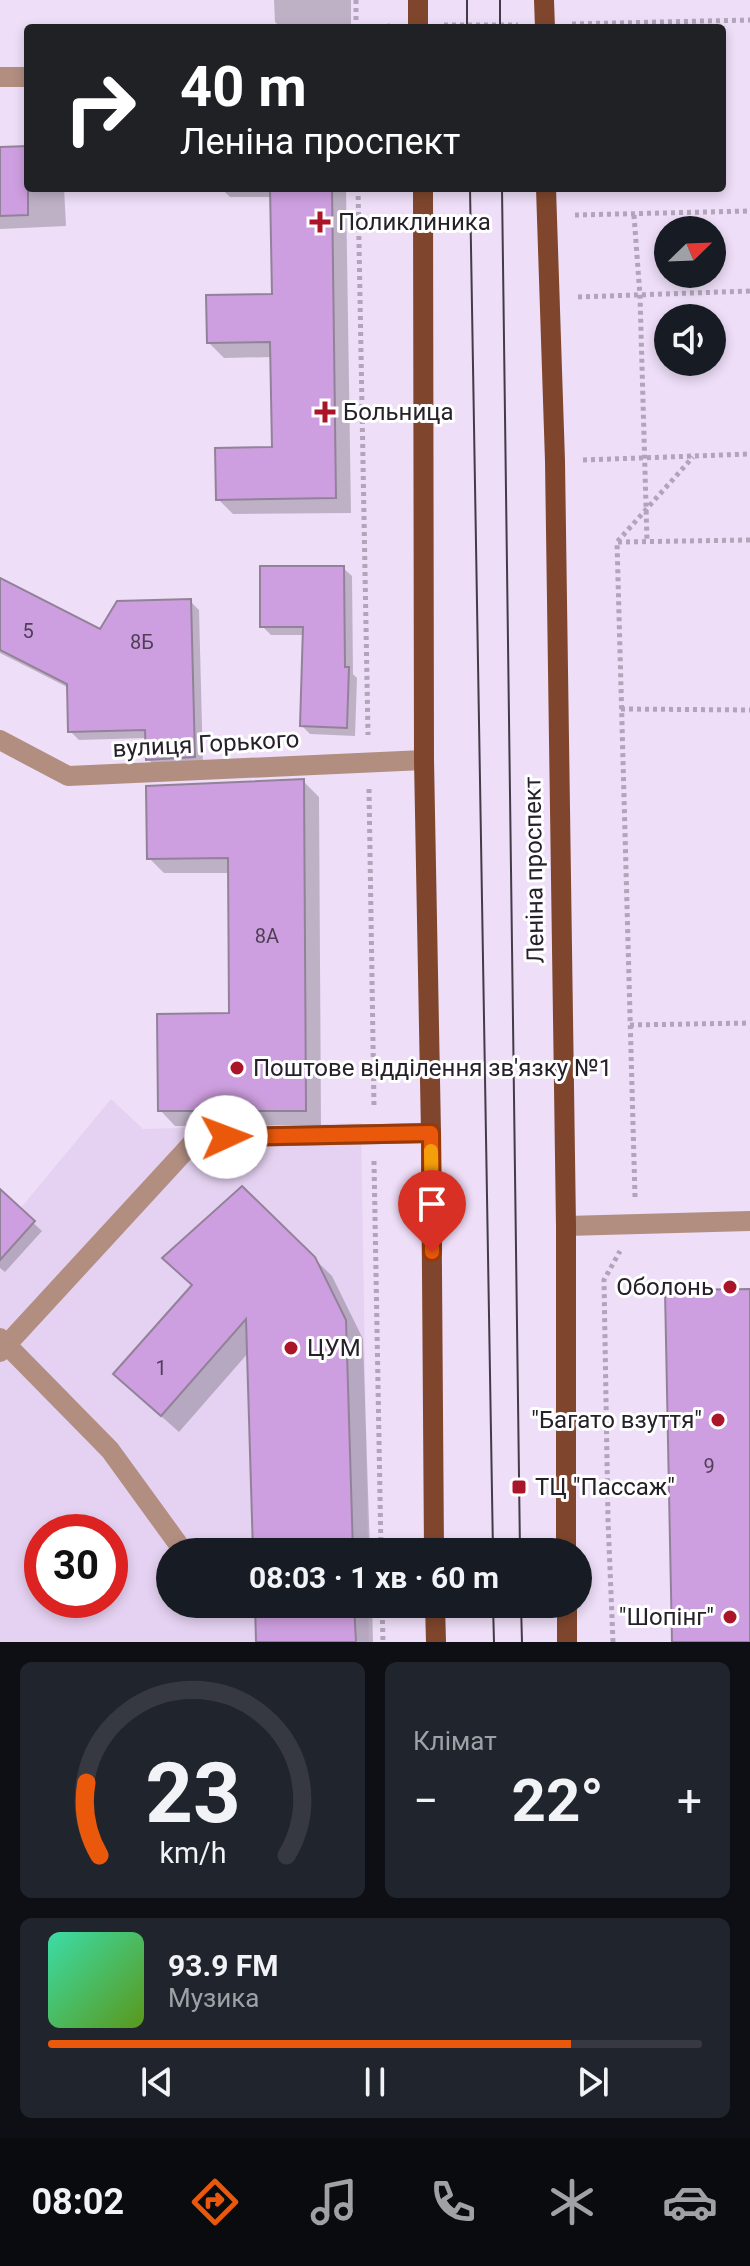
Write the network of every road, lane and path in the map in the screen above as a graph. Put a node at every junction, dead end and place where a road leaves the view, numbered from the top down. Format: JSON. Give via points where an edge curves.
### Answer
{"nodes":[{"id":1,"x":356,"y":0,"type":"edge"},
{"id":2,"x":418,"y":0,"type":"edge"},
{"id":3,"x":544,"y":0,"type":"edge"},
{"id":4,"x":356,"y":24,"type":"edge"},
{"id":5,"x":418,"y":24,"type":"edge"},
{"id":6,"x":545,"y":24,"type":"edge"},
{"id":7,"x":0,"y":77,"type":"edge"},
{"id":8,"x":24,"y":77,"type":"edge"},
{"id":9,"x":358,"y":192,"type":"edge"},
{"id":10,"x":423,"y":192,"type":"edge"},
{"id":11,"x":546,"y":192,"type":"edge"},
{"id":12,"x":750,"y":211,"type":"edge"},
{"id":13,"x":546,"y":215,"type":"junction"},
{"id":14,"x":634,"y":215,"type":"junction"},
{"id":15,"x":750,"y":291,"type":"edge"},
{"id":16,"x":640,"y":296,"type":"junction"},
{"id":17,"x":549,"y":297,"type":"junction"},
{"id":18,"x":750,"y":454,"type":"edge"},
{"id":19,"x":693,"y":457,"type":"junction"},
{"id":20,"x":645,"y":459,"type":"junction"},
{"id":21,"x":555,"y":461,"type":"junction"},
{"id":22,"x":646,"y":510,"type":"junction"},
{"id":23,"x":750,"y":540,"type":"edge"},
{"id":24,"x":647,"y":541,"type":"junction"},
{"id":25,"x":617,"y":542,"type":"junction"},
{"id":26,"x":621,"y":709,"type":"junction"},
{"id":27,"x":750,"y":710,"type":"edge"},
{"id":28,"x":0,"y":740,"type":"edge"},
{"id":29,"x":424,"y":760,"type":"junction"},
{"id":30,"x":369,"y":761,"type":"junction"},
{"id":31,"x":750,"y":1023,"type":"edge"},
{"id":32,"x":630,"y":1025,"type":"junction"},
{"id":33,"x":431,"y":1133,"type":"junction"},
{"id":34,"x":374,"y":1134,"type":"junction"},
{"id":35,"x":750,"y":1221,"type":"edge"},
{"id":36,"x":636,"y":1224,"type":"junction"},
{"id":37,"x":566,"y":1226,"type":"junction"},
{"id":38,"x":2,"y":1345,"type":"edge"},
{"id":39,"x":174,"y":1538,"type":"edge"},
{"id":40,"x":381,"y":1538,"type":"edge"},
{"id":41,"x":434,"y":1538,"type":"edge"},
{"id":42,"x":566,"y":1538,"type":"edge"},
{"id":43,"x":382,"y":1618,"type":"edge"},
{"id":44,"x":435,"y":1618,"type":"edge"},
{"id":45,"x":567,"y":1618,"type":"edge"},
{"id":46,"x":383,"y":1642,"type":"edge"},
{"id":47,"x":436,"y":1642,"type":"edge"},
{"id":48,"x":567,"y":1642,"type":"edge"},
{"id":49,"x":613,"y":1642,"type":"edge"}],
"edges":[{"from":1,"to":4,"type":"path"},
{"from":2,"to":5,"type":"main road"},
{"from":3,"to":6,"type":"main road"},
{"from":7,"to":8,"type":"street"},
{"from":9,"to":30,"type":"path"},
{"from":10,"to":29,"type":"main road"},
{"from":11,"to":13,"type":"main road","name":"Леніна проспект"},
{"from":12,"to":14,"type":"path"},
{"from":13,"to":14,"type":"path"},
{"from":13,"to":17,"type":"main road","name":"Леніна проспект"},
{"from":14,"to":16,"type":"path"},
{"from":15,"to":16,"type":"path"},
{"from":16,"to":17,"type":"path"},
{"from":16,"to":20,"type":"path"},
{"from":17,"to":21,"type":"main road","name":"Леніна проспект"},
{"from":18,"to":19,"type":"path"},
{"from":19,"to":20,"type":"path"},
{"from":19,"to":22,"type":"path"},
{"from":20,"to":21,"type":"path"},
{"from":20,"to":22,"type":"path"},
{"from":21,"to":37,"type":"main road","name":"Леніна проспект"},
{"from":22,"to":24,"type":"path"},
{"from":22,"to":25,"type":"path"},
{"from":23,"to":24,"type":"path"},
{"from":24,"to":25,"type":"path"},
{"from":25,"to":26,"type":"path"},
{"from":26,"to":27,"type":"path"},
{"from":26,"to":32,"type":"path"},
{"from":28,"to":30,"type":"street","name":"вулиця Горького","via":[[68,776]]},
{"from":29,"to":30,"type":"street","name":"вулиця Горького"},
{"from":29,"to":33,"type":"main road"},
{"from":30,"to":34,"type":"path"},
{"from":31,"to":32,"type":"path"},
{"from":32,"to":36,"type":"path"},
{"from":33,"to":34,"type":"street"},
{"from":33,"to":41,"type":"main road"},
{"from":34,"to":38,"type":"street","via":[[197,1138]]},
{"from":34,"to":40,"type":"path"},
{"from":35,"to":36,"type":"street"},
{"from":36,"to":37,"type":"street"},
{"from":36,"to":49,"type":"path","via":[[604,1280]]},
{"from":37,"to":42,"type":"main road","name":"Леніна проспект"},
{"from":38,"to":39,"type":"street","via":[[110,1450]]},
{"from":43,"to":46,"type":"path"},
{"from":44,"to":47,"type":"main road"},
{"from":45,"to":48,"type":"main road"}]}
